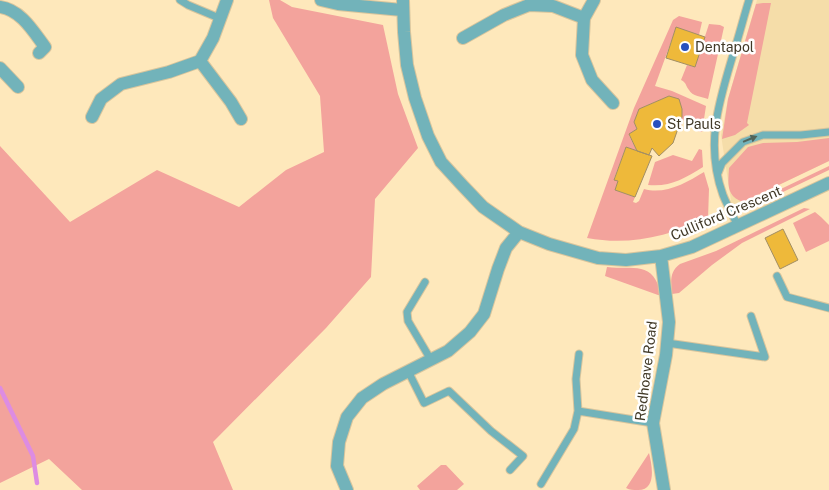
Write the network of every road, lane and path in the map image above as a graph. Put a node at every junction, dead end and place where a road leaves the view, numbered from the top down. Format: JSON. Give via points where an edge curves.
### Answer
{"nodes":[{"id":1,"x":180,"y":0,"type":"edge"},
{"id":2,"x":227,"y":0,"type":"edge"},
{"id":3,"x":321,"y":0,"type":"edge"},
{"id":4,"x":594,"y":0,"type":"edge"},
{"id":5,"x":749,"y":0,"type":"edge"},
{"id":6,"x":403,"y":5,"type":"edge"},
{"id":7,"x":0,"y":7,"type":"edge"},
{"id":8,"x":220,"y":18,"type":"junction"},
{"id":9,"x":584,"y":18,"type":"junction"},
{"id":10,"x":463,"y":38,"type":"dead end"},
{"id":11,"x":40,"y":53,"type":"dead end"},
{"id":12,"x":200,"y":61,"type":"junction"},
{"id":13,"x":0,"y":68,"type":"edge"},
{"id":14,"x":18,"y":87,"type":"dead end"},
{"id":15,"x":613,"y":103,"type":"dead end"},
{"id":16,"x":92,"y":117,"type":"dead end"},
{"id":17,"x":241,"y":119,"type":"dead end"},
{"id":18,"x":829,"y":132,"type":"edge"},
{"id":19,"x":718,"y":174,"type":"junction"},
{"id":20,"x":828,"y":188,"type":"edge"},
{"id":21,"x":738,"y":226,"type":"junction"},
{"id":22,"x":519,"y":232,"type":"junction"},
{"id":23,"x":661,"y":256,"type":"junction"},
{"id":24,"x":778,"y":276,"type":"dead end"},
{"id":25,"x":425,"y":282,"type":"dead end"},
{"id":26,"x":829,"y":308,"type":"edge"},
{"id":27,"x":751,"y":316,"type":"dead end"},
{"id":28,"x":667,"y":343,"type":"junction"},
{"id":29,"x":578,"y":354,"type":"dead end"},
{"id":30,"x":431,"y":360,"type":"junction"},
{"id":31,"x":408,"y":371,"type":"junction"},
{"id":32,"x":578,"y":411,"type":"junction"},
{"id":33,"x":653,"y":423,"type":"junction"},
{"id":34,"x":510,"y":470,"type":"dead end"},
{"id":35,"x":540,"y":484,"type":"dead end"},
{"id":36,"x":346,"y":490,"type":"edge"},
{"id":37,"x":662,"y":490,"type":"edge"}],
"edges":[{"from":1,"to":8,"type":"lane"},
{"from":2,"to":8,"type":"street"},
{"from":3,"to":6,"type":"street","via":[[338,4]]},
{"from":4,"to":9,"type":"street"},
{"from":5,"to":19,"type":"lane","via":[[715,119]]},
{"from":6,"to":22,"type":"street","name":"Culliford Crescent","via":[[407,65],[432,145],[442,162],[483,207]]},
{"from":7,"to":11,"type":"street","via":[[18,14],[31,28],[45,46]]},
{"from":8,"to":12,"type":"street"},
{"from":9,"to":10,"type":"street","via":[[553,6],[529,5]]},
{"from":9,"to":15,"type":"street","via":[[582,55],[592,80]]},
{"from":12,"to":16,"type":"street","via":[[121,84],[101,99]]},
{"from":12,"to":17,"type":"street"},
{"from":13,"to":14,"type":"street"},
{"from":19,"to":18,"type":"lane","one_way":true,"via":[[722,163],[743,142],[763,135]]},
{"from":19,"to":21,"type":"lane","via":[[723,194]]},
{"from":20,"to":21,"type":"street","name":"Culliford Crescent"},
{"from":21,"to":23,"type":"street","name":"Culliford Crescent","via":[[692,247]]},
{"from":22,"to":23,"type":"street","name":"Culliford Crescent","via":[[598,258],[626,260]]},
{"from":22,"to":30,"type":"street","via":[[506,248],[484,314],[470,332],[448,351]]},
{"from":23,"to":28,"type":"street","name":"Redhoave Road","via":[[669,322]]},
{"from":24,"to":26,"type":"lane","via":[[787,297]]},
{"from":25,"to":30,"type":"lane","via":[[407,312],[408,321]]},
{"from":27,"to":28,"type":"lane","via":[[765,357]]},
{"from":28,"to":33,"type":"street","name":"Redhoave Road"},
{"from":29,"to":32,"type":"lane"},
{"from":30,"to":31,"type":"street"},
{"from":31,"to":34,"type":"lane","via":[[424,402],[449,391],[522,456]]},
{"from":31,"to":36,"type":"street","via":[[362,398],[347,417],[339,442],[337,466]]},
{"from":32,"to":33,"type":"lane"},
{"from":32,"to":35,"type":"lane","via":[[574,429]]},
{"from":33,"to":37,"type":"street","name":"Redhoave Road"}]}
